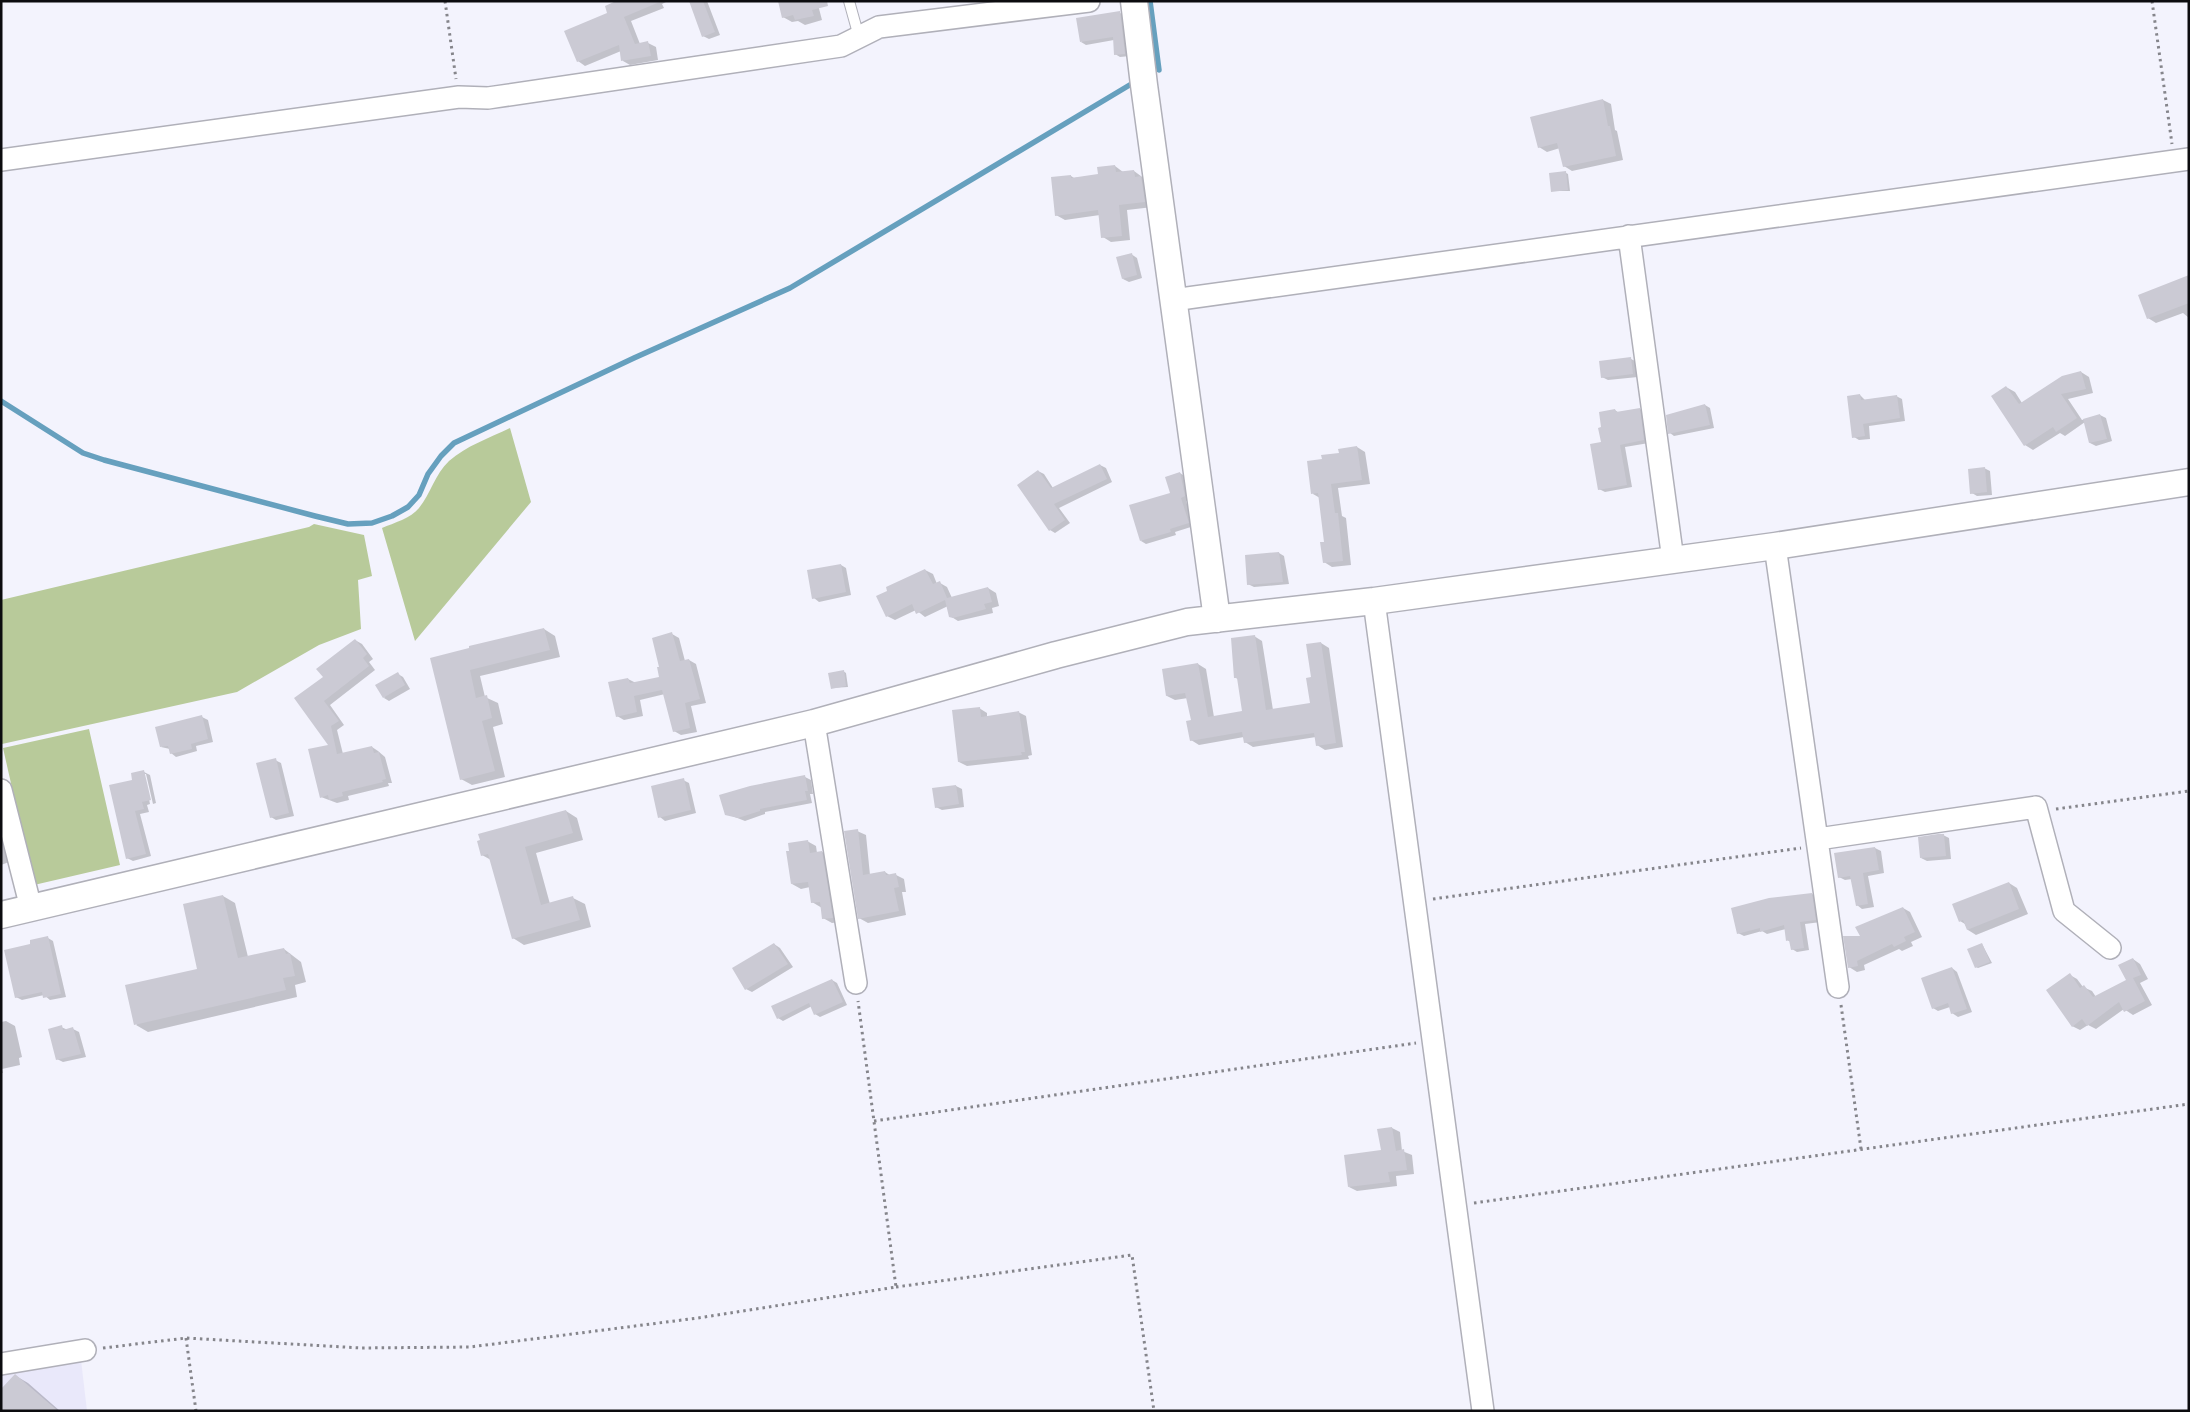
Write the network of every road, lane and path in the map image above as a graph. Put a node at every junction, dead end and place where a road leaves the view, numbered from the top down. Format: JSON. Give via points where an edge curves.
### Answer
{"nodes":[{"id":1,"x":445,"y":1,"type":"edge"},
{"id":2,"x":849,"y":1,"type":"edge"},
{"id":3,"x":1089,"y":1,"type":"edge"},
{"id":4,"x":1134,"y":1,"type":"edge"},
{"id":5,"x":2152,"y":1,"type":"edge"},
{"id":6,"x":858,"y":37,"type":"junction"},
{"id":7,"x":459,"y":97,"type":"junction"},
{"id":8,"x":1,"y":160,"type":"edge"},
{"id":9,"x":2182,"y":160,"type":"edge"},
{"id":10,"x":1629,"y":236,"type":"junction"},
{"id":11,"x":1173,"y":300,"type":"junction"},
{"id":12,"x":2189,"y":482,"type":"edge"},
{"id":13,"x":1775,"y":546,"type":"junction"},
{"id":14,"x":1673,"y":560,"type":"junction"},
{"id":15,"x":1374,"y":602,"type":"junction"},
{"id":16,"x":1217,"y":619,"type":"junction"},
{"id":17,"x":814,"y":723,"type":"junction"},
{"id":18,"x":1,"y":790,"type":"edge"},
{"id":19,"x":2189,"y":791,"type":"edge"},
{"id":20,"x":2036,"y":807,"type":"junction"},
{"id":21,"x":1818,"y":842,"type":"junction"},
{"id":22,"x":1413,"y":902,"type":"junction"},
{"id":23,"x":31,"y":908,"type":"junction"},
{"id":24,"x":1,"y":915,"type":"edge"},
{"id":25,"x":2110,"y":948,"type":"dead end"},
{"id":26,"x":856,"y":983,"type":"joint"},
{"id":27,"x":1838,"y":987,"type":"joint"},
{"id":28,"x":1432,"y":1041,"type":"junction"},
{"id":29,"x":2189,"y":1104,"type":"edge"},
{"id":30,"x":874,"y":1121,"type":"junction"},
{"id":31,"x":1861,"y":1149,"type":"junction"},
{"id":32,"x":1455,"y":1206,"type":"junction"},
{"id":33,"x":896,"y":1287,"type":"junction"},
{"id":34,"x":186,"y":1338,"type":"junction"},
{"id":35,"x":85,"y":1350,"type":"joint"},
{"id":36,"x":1,"y":1364,"type":"edge"},
{"id":37,"x":196,"y":1411,"type":"edge"},
{"id":38,"x":1154,"y":1411,"type":"edge"},
{"id":39,"x":1483,"y":1411,"type":"edge"}],
"edges":[{"from":1,"to":7,"type":"path"},
{"from":2,"to":6,"type":"lane"},
{"from":3,"to":6,"type":"street","via":[[879,27]]},
{"from":4,"to":11,"type":"street"},
{"from":5,"to":9,"type":"path"},
{"from":6,"to":7,"type":"street","via":[[841,46],[488,98]]},
{"from":7,"to":8,"type":"street"},
{"from":9,"to":10,"type":"street"},
{"from":10,"to":11,"type":"street"},
{"from":10,"to":14,"type":"street"},
{"from":11,"to":16,"type":"street"},
{"from":12,"to":13,"type":"street"},
{"from":13,"to":14,"type":"street"},
{"from":13,"to":21,"type":"street"},
{"from":14,"to":15,"type":"street"},
{"from":15,"to":16,"type":"street"},
{"from":15,"to":22,"type":"street"},
{"from":16,"to":17,"type":"street","via":[[1187,622],[1056,655]]},
{"from":17,"to":23,"type":"street"},
{"from":17,"to":26,"type":"street"},
{"from":18,"to":23,"type":"street"},
{"from":19,"to":20,"type":"path","via":[[2058,809]]},
{"from":20,"to":21,"type":"street"},
{"from":20,"to":25,"type":"street","via":[[2064,911]]},
{"from":21,"to":22,"type":"path"},
{"from":21,"to":27,"type":"street"},
{"from":22,"to":28,"type":"street"},
{"from":23,"to":24,"type":"street"},
{"from":26,"to":30,"type":"path"},
{"from":27,"to":31,"type":"path"},
{"from":28,"to":30,"type":"path"},
{"from":28,"to":32,"type":"street"},
{"from":29,"to":31,"type":"path"},
{"from":30,"to":33,"type":"path"},
{"from":31,"to":32,"type":"path"},
{"from":32,"to":39,"type":"street"},
{"from":33,"to":34,"type":"path","via":[[698,1318],[470,1347],[361,1348]]},
{"from":33,"to":38,"type":"path","via":[[1132,1254]]},
{"from":34,"to":35,"type":"path"},
{"from":34,"to":37,"type":"path"},
{"from":35,"to":36,"type":"street"}]}
